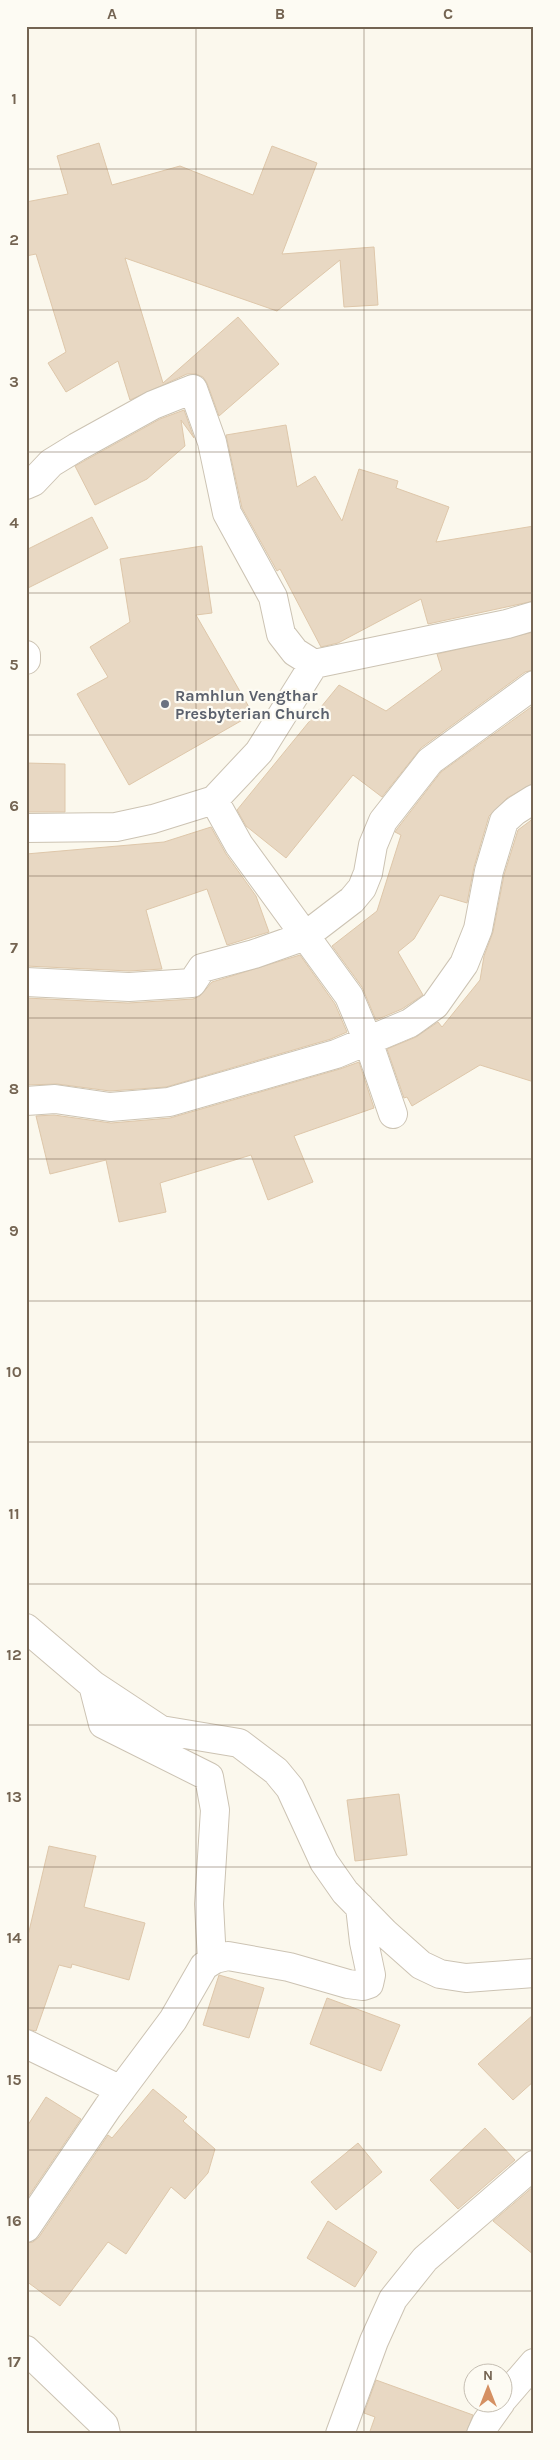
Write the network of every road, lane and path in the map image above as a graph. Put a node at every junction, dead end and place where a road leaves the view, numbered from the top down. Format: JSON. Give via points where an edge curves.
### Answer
{"nodes":[{"id":1,"x":26,"y":485,"type":"edge"},
{"id":2,"x":534,"y":616,"type":"edge"},
{"id":3,"x":26,"y":655,"type":"edge"},
{"id":4,"x":26,"y":660,"type":"edge"},
{"id":5,"x":314,"y":664,"type":"junction"},
{"id":6,"x":534,"y":685,"type":"edge"},
{"id":7,"x":534,"y":799,"type":"edge"},
{"id":8,"x":214,"y":800,"type":"junction"},
{"id":9,"x":26,"y":828,"type":"edge"},
{"id":10,"x":305,"y":936,"type":"junction"},
{"id":11,"x":26,"y":982,"type":"edge"},
{"id":12,"x":368,"y":1041,"type":"junction"},
{"id":13,"x":26,"y":1101,"type":"edge"},
{"id":14,"x":393,"y":1114,"type":"dead end"},
{"id":15,"x":26,"y":1628,"type":"edge"},
{"id":16,"x":93,"y":1685,"type":"junction"},
{"id":17,"x":360,"y":1907,"type":"junction"},
{"id":18,"x":212,"y":1961,"type":"junction"},
{"id":19,"x":534,"y":1973,"type":"edge"},
{"id":20,"x":26,"y":2044,"type":"edge"},
{"id":21,"x":121,"y":2090,"type":"junction"},
{"id":22,"x":534,"y":2164,"type":"edge"},
{"id":23,"x":26,"y":2228,"type":"edge"},
{"id":24,"x":26,"y":2350,"type":"edge"},
{"id":25,"x":534,"y":2362,"type":"edge"},
{"id":26,"x":512,"y":2389,"type":"edge"},
{"id":27,"x":494,"y":2412,"type":"edge"},
{"id":28,"x":106,"y":2434,"type":"edge"},
{"id":29,"x":340,"y":2434,"type":"edge"},
{"id":30,"x":482,"y":2434,"type":"edge"}],
"edges":[{"from":1,"to":5,"type":"street","via":[[76,447],[153,405],[193,389],[212,442],[227,513],[273,597],[282,634],[295,652]]},
{"from":2,"to":5,"type":"street"},
{"from":3,"to":4,"type":"street"},
{"from":5,"to":8,"type":"street","via":[[259,752]]},
{"from":6,"to":10,"type":"street","via":[[430,762],[383,821],[362,888],[352,900]]},
{"from":7,"to":12,"type":"street","via":[[504,821],[478,929],[464,964],[436,1005],[410,1023]]},
{"from":8,"to":9,"type":"street","via":[[116,827]]},
{"from":8,"to":10,"type":"street","via":[[239,845]]},
{"from":10,"to":11,"type":"street","via":[[202,968],[192,983],[129,988]]},
{"from":10,"to":12,"type":"street","via":[[349,996]]},
{"from":12,"to":13,"type":"street","via":[[336,1054],[169,1102],[110,1107],[54,1099]]},
{"from":12,"to":14,"type":"street"},
{"from":15,"to":16,"type":"street"},
{"from":16,"to":17,"type":"street","via":[[161,1730],[239,1743],[276,1771],[290,1788],[324,1862]]},
{"from":16,"to":18,"type":"street","via":[[103,1724],[208,1777],[215,1810],[208,1904]]},
{"from":17,"to":18,"type":"street","via":[[371,1976],[369,1984],[348,1984],[289,1967],[228,1956]]},
{"from":17,"to":19,"type":"street","via":[[421,1964],[440,1974],[466,1978]]},
{"from":18,"to":21,"type":"street","via":[[204,1966],[173,2020]]},
{"from":20,"to":21,"type":"street"},
{"from":21,"to":23,"type":"street"},
{"from":22,"to":29,"type":"street","via":[[425,2259],[393,2299]]},
{"from":24,"to":28,"type":"street","via":[[104,2425]]},
{"from":25,"to":26,"type":"street"},
{"from":27,"to":30,"type":"street"}]}
